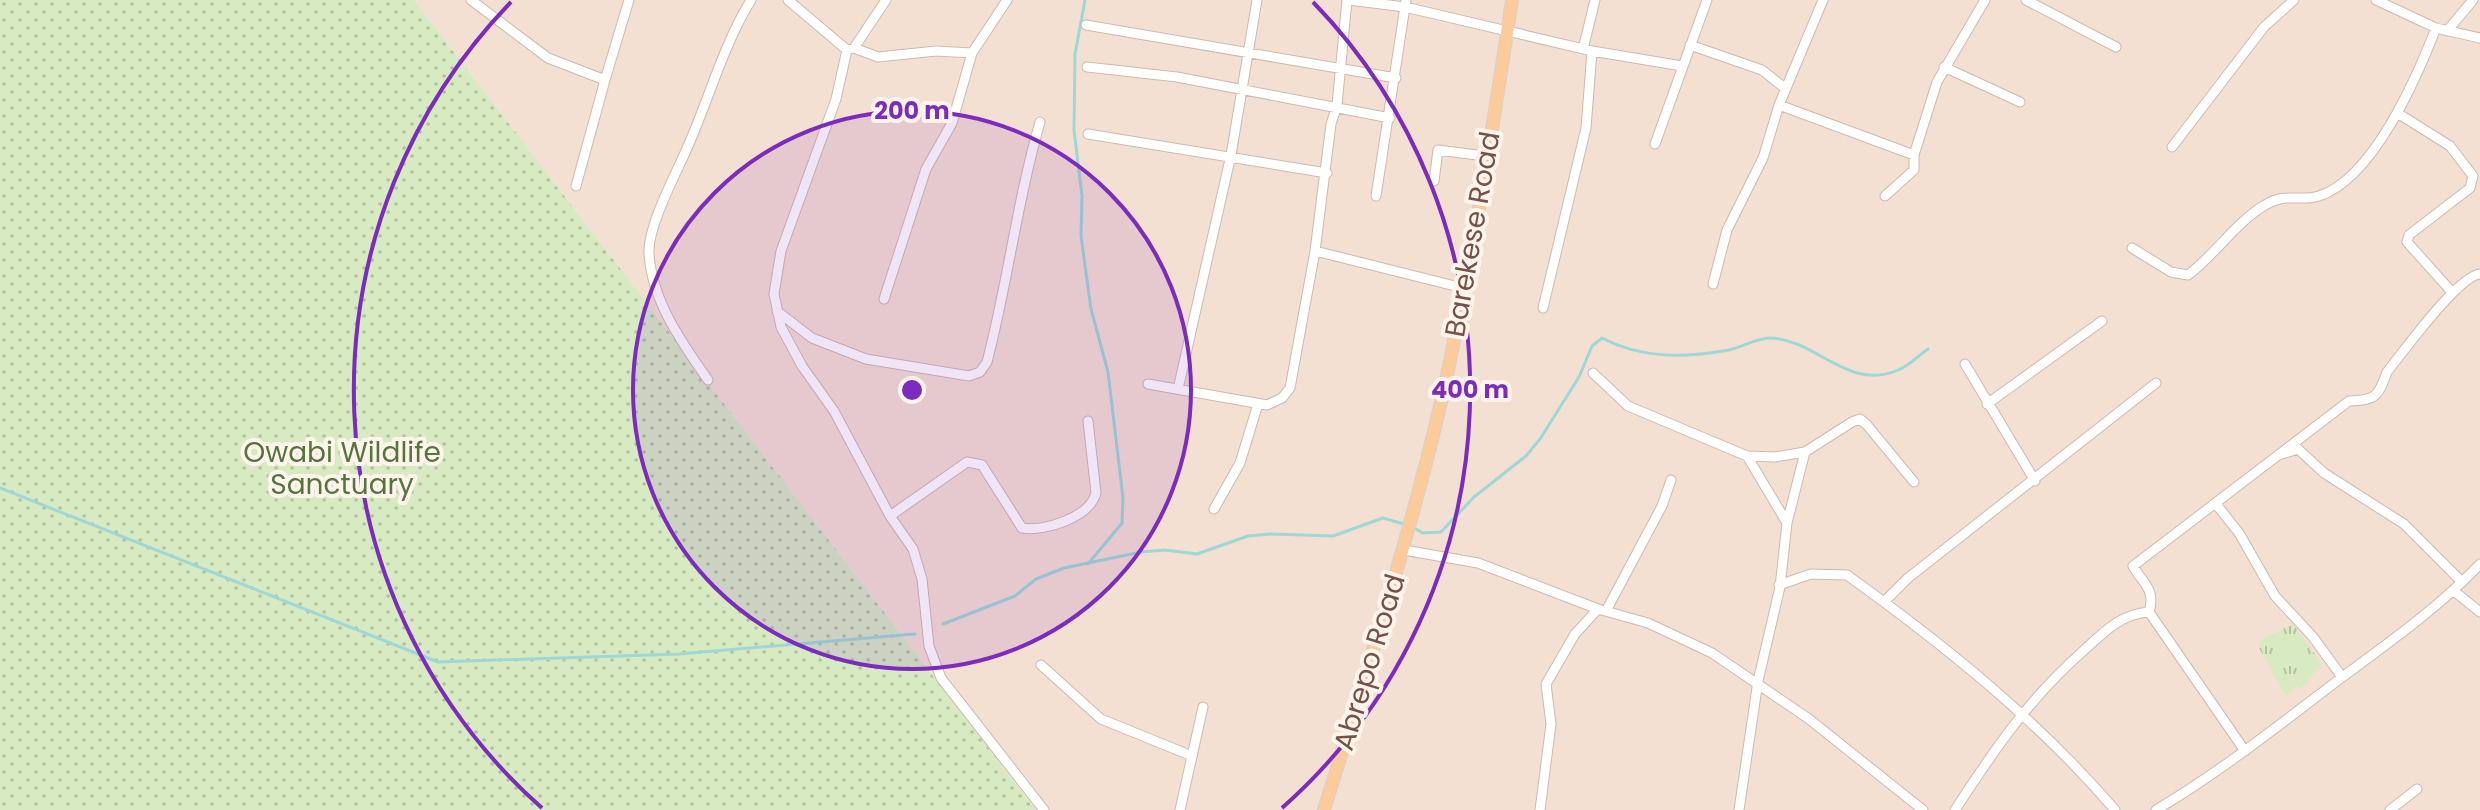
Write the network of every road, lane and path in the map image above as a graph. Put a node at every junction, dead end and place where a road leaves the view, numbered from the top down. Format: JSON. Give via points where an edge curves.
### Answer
{"nodes":[{"id":1,"x":471,"y":0,"type":"edge"},
{"id":2,"x":629,"y":0,"type":"edge"},
{"id":3,"x":751,"y":0,"type":"edge"},
{"id":4,"x":788,"y":0,"type":"edge"},
{"id":5,"x":886,"y":0,"type":"edge"},
{"id":6,"x":1007,"y":0,"type":"edge"},
{"id":7,"x":1257,"y":0,"type":"edge"},
{"id":8,"x":1348,"y":0,"type":"edge"},
{"id":9,"x":1512,"y":0,"type":"edge"},
{"id":10,"x":1595,"y":0,"type":"edge"},
{"id":11,"x":1707,"y":0,"type":"edge"},
{"id":12,"x":1823,"y":0,"type":"edge"},
{"id":13,"x":1985,"y":0,"type":"edge"},
{"id":14,"x":2026,"y":0,"type":"edge"},
{"id":15,"x":2294,"y":0,"type":"edge"},
{"id":16,"x":2376,"y":0,"type":"edge"},
{"id":17,"x":2473,"y":0,"type":"edge"},
{"id":18,"x":1405,"y":4,"type":"edge"},
{"id":19,"x":1086,"y":25,"type":"dead end"},
{"id":20,"x":2436,"y":28,"type":"junction"},
{"id":21,"x":1507,"y":29,"type":"junction"},
{"id":22,"x":2447,"y":31,"type":"junction"},
{"id":23,"x":2480,"y":38,"type":"edge"},
{"id":24,"x":1690,"y":45,"type":"junction"},
{"id":25,"x":2116,"y":47,"type":"dead end"},
{"id":26,"x":850,"y":49,"type":"junction"},
{"id":27,"x":1588,"y":50,"type":"junction"},
{"id":28,"x":972,"y":53,"type":"junction"},
{"id":29,"x":1248,"y":53,"type":"junction"},
{"id":30,"x":1682,"y":66,"type":"junction"},
{"id":31,"x":1087,"y":67,"type":"dead end"},
{"id":32,"x":1944,"y":67,"type":"junction"},
{"id":33,"x":1341,"y":68,"type":"junction"},
{"id":34,"x":1396,"y":78,"type":"junction"},
{"id":35,"x":605,"y":80,"type":"junction"},
{"id":36,"x":1242,"y":89,"type":"junction"},
{"id":37,"x":1786,"y":89,"type":"junction"},
{"id":38,"x":2020,"y":102,"type":"dead end"},
{"id":39,"x":1337,"y":105,"type":"junction"},
{"id":40,"x":1779,"y":105,"type":"junction"},
{"id":41,"x":2399,"y":114,"type":"junction"},
{"id":42,"x":1390,"y":118,"type":"junction"},
{"id":43,"x":1040,"y":122,"type":"dead end"},
{"id":44,"x":1088,"y":134,"type":"dead end"},
{"id":45,"x":1655,"y":144,"type":"dead end"},
{"id":46,"x":2172,"y":147,"type":"dead end"},
{"id":47,"x":1231,"y":155,"type":"junction"},
{"id":48,"x":1914,"y":155,"type":"junction"},
{"id":49,"x":1485,"y":156,"type":"junction"},
{"id":50,"x":1327,"y":173,"type":"junction"},
{"id":51,"x":1434,"y":181,"type":"dead end"},
{"id":52,"x":576,"y":186,"type":"dead end"},
{"id":53,"x":1376,"y":196,"type":"dead end"},
{"id":54,"x":1885,"y":196,"type":"dead end"},
{"id":55,"x":2132,"y":248,"type":"dead end"},
{"id":56,"x":1315,"y":251,"type":"junction"},
{"id":57,"x":2480,"y":274,"type":"edge"},
{"id":58,"x":1713,"y":284,"type":"dead end"},
{"id":59,"x":1463,"y":288,"type":"junction"},
{"id":60,"x":2451,"y":291,"type":"junction"},
{"id":61,"x":884,"y":299,"type":"dead end"},
{"id":62,"x":1543,"y":308,"type":"dead end"},
{"id":63,"x":777,"y":311,"type":"junction"},
{"id":64,"x":2102,"y":321,"type":"dead end"},
{"id":65,"x":1965,"y":364,"type":"dead end"},
{"id":66,"x":1593,"y":373,"type":"dead end"},
{"id":67,"x":708,"y":380,"type":"dead end"},
{"id":68,"x":2156,"y":383,"type":"dead end"},
{"id":69,"x":1148,"y":384,"type":"dead end"},
{"id":70,"x":1178,"y":389,"type":"junction"},
{"id":71,"x":1258,"y":404,"type":"junction"},
{"id":72,"x":1987,"y":404,"type":"junction"},
{"id":73,"x":1088,"y":421,"type":"dead end"},
{"id":74,"x":1805,"y":452,"type":"junction"},
{"id":75,"x":1747,"y":456,"type":"junction"},
{"id":76,"x":2275,"y":456,"type":"junction"},
{"id":77,"x":1671,"y":480,"type":"dead end"},
{"id":78,"x":2035,"y":481,"type":"junction"},
{"id":79,"x":1914,"y":482,"type":"dead end"},
{"id":80,"x":2216,"y":504,"type":"junction"},
{"id":81,"x":1214,"y":509,"type":"dead end"},
{"id":82,"x":1412,"y":513,"type":"joint"},
{"id":83,"x":890,"y":516,"type":"junction"},
{"id":84,"x":1787,"y":523,"type":"junction"},
{"id":85,"x":1404,"y":550,"type":"junction"},
{"id":86,"x":2480,"y":564,"type":"edge"},
{"id":87,"x":2462,"y":582,"type":"junction"},
{"id":88,"x":1779,"y":585,"type":"junction"},
{"id":89,"x":2454,"y":591,"type":"junction"},
{"id":90,"x":1884,"y":602,"type":"junction"},
{"id":91,"x":1602,"y":610,"type":"junction"},
{"id":92,"x":2149,"y":612,"type":"junction"},
{"id":93,"x":2480,"y":612,"type":"edge"},
{"id":94,"x":1041,"y":665,"type":"dead end"},
{"id":95,"x":2342,"y":677,"type":"junction"},
{"id":96,"x":1758,"y":681,"type":"junction"},
{"id":97,"x":1203,"y":707,"type":"dead end"},
{"id":98,"x":2021,"y":713,"type":"junction"},
{"id":99,"x":2245,"y":751,"type":"junction"},
{"id":100,"x":1192,"y":756,"type":"junction"},
{"id":101,"x":2417,"y":789,"type":"dead end"},
{"id":102,"x":1044,"y":810,"type":"edge"},
{"id":103,"x":1180,"y":810,"type":"edge"},
{"id":104,"x":1324,"y":810,"type":"edge"},
{"id":105,"x":1540,"y":810,"type":"edge"},
{"id":106,"x":1739,"y":810,"type":"edge"},
{"id":107,"x":1923,"y":810,"type":"edge"},
{"id":108,"x":1955,"y":810,"type":"edge"},
{"id":109,"x":2115,"y":810,"type":"edge"},
{"id":110,"x":2156,"y":810,"type":"edge"},
{"id":111,"x":2390,"y":810,"type":"edge"}],
"edges":[{"from":1,"to":35,"type":"street","via":[[548,58]]},
{"from":2,"to":35,"type":"street"},
{"from":3,"to":67,"type":"street","via":[[713,76],[648,252],[666,314]]},
{"from":4,"to":26,"type":"street"},
{"from":5,"to":26,"type":"street"},
{"from":6,"to":28,"type":"street"},
{"from":7,"to":29,"type":"street"},
{"from":8,"to":18,"type":"street"},
{"from":8,"to":33,"type":"street"},
{"from":9,"to":21,"type":"main road","name":"Barekese Road"},
{"from":10,"to":27,"type":"street"},
{"from":11,"to":24,"type":"street"},
{"from":12,"to":37,"type":"street"},
{"from":13,"to":32,"type":"street"},
{"from":14,"to":25,"type":"street"},
{"from":15,"to":46,"type":"street","via":[[2264,27]]},
{"from":16,"to":20,"type":"street"},
{"from":17,"to":22,"type":"street"},
{"from":18,"to":21,"type":"street"},
{"from":18,"to":34,"type":"street"},
{"from":19,"to":29,"type":"street"},
{"from":20,"to":22,"type":"street"},
{"from":20,"to":41,"type":"street"},
{"from":21,"to":27,"type":"street"},
{"from":21,"to":49,"type":"main road","name":"Barekese Road"},
{"from":22,"to":23,"type":"street"},
{"from":24,"to":30,"type":"street"},
{"from":24,"to":37,"type":"street","via":[[1762,70]]},
{"from":26,"to":28,"type":"street","via":[[878,57]]},
{"from":26,"to":63,"type":"street","via":[[823,141],[781,251],[774,294]]},
{"from":27,"to":30,"type":"street"},
{"from":27,"to":62,"type":"street","via":[[1591,98],[1586,128]]},
{"from":28,"to":61,"type":"street","via":[[952,123],[926,169]]},
{"from":29,"to":33,"type":"street"},
{"from":29,"to":36,"type":"street"},
{"from":30,"to":45,"type":"street"},
{"from":31,"to":36,"type":"street"},
{"from":32,"to":38,"type":"street"},
{"from":32,"to":48,"type":"street"},
{"from":33,"to":34,"type":"street"},
{"from":33,"to":39,"type":"street"},
{"from":34,"to":42,"type":"street"},
{"from":35,"to":52,"type":"street"},
{"from":36,"to":39,"type":"street"},
{"from":36,"to":47,"type":"street"},
{"from":37,"to":40,"type":"street"},
{"from":39,"to":42,"type":"street"},
{"from":39,"to":50,"type":"street"},
{"from":40,"to":48,"type":"street"},
{"from":40,"to":58,"type":"street","via":[[1763,158],[1727,230]]},
{"from":41,"to":55,"type":"street","via":[[2343,182],[2318,197],[2294,195],[2262,207],[2188,275],[2171,272]]},
{"from":41,"to":60,"type":"street","via":[[2450,146],[2473,176],[2470,188],[2409,235],[2407,242]]},
{"from":42,"to":53,"type":"street"},
{"from":43,"to":63,"type":"street","via":[[1021,188],[1008,280],[980,372],[969,376],[866,359],[812,338]]},
{"from":44,"to":47,"type":"street"},
{"from":47,"to":50,"type":"street"},
{"from":47,"to":70,"type":"street"},
{"from":48,"to":54,"type":"street","via":[[1914,170]]},
{"from":49,"to":51,"type":"street","via":[[1438,150]]},
{"from":49,"to":59,"type":"main road","name":"Barekese Road"},
{"from":50,"to":56,"type":"street"},
{"from":56,"to":59,"type":"street"},
{"from":56,"to":71,"type":"street","via":[[1290,388],[1267,405]]},
{"from":57,"to":60,"type":"street"},
{"from":59,"to":82,"type":"main road","name":"Barekese Road"},
{"from":60,"to":76,"type":"street","via":[[2387,372],[2377,395],[2360,403],[2349,401]]},
{"from":63,"to":83,"type":"street","via":[[795,353],[834,411]]},
{"from":64,"to":72,"type":"street"},
{"from":65,"to":72,"type":"street"},
{"from":66,"to":75,"type":"street","via":[[1628,406]]},
{"from":68,"to":78,"type":"street"},
{"from":69,"to":70,"type":"street"},
{"from":70,"to":71,"type":"street"},
{"from":71,"to":81,"type":"street","via":[[1240,463]]},
{"from":72,"to":78,"type":"street"},
{"from":73,"to":83,"type":"street","via":[[1096,493],[1094,503],[1080,516],[1022,528],[982,465],[967,462]]},
{"from":74,"to":75,"type":"street"},
{"from":74,"to":79,"type":"street","via":[[1860,419]]},
{"from":74,"to":84,"type":"street"},
{"from":75,"to":84,"type":"street"},
{"from":76,"to":80,"type":"street"},
{"from":76,"to":87,"type":"street","via":[[2298,449],[2324,473],[2404,524]]},
{"from":77,"to":91,"type":"street","via":[[1662,506]]},
{"from":78,"to":90,"type":"street"},
{"from":80,"to":92,"type":"street","via":[[2133,566],[2151,590]]},
{"from":80,"to":95,"type":"street","via":[[2275,596]]},
{"from":82,"to":85,"type":"main road","name":"Abrepo Road"},
{"from":83,"to":102,"type":"street","via":[[913,549],[929,646],[941,678]]},
{"from":84,"to":88,"type":"street"},
{"from":85,"to":91,"type":"street","via":[[1478,563]]},
{"from":85,"to":104,"type":"main road","name":"Abrepo Road"},
{"from":86,"to":87,"type":"street"},
{"from":87,"to":89,"type":"street"},
{"from":88,"to":90,"type":"street","via":[[1811,574],[1847,575]]},
{"from":88,"to":96,"type":"street"},
{"from":89,"to":93,"type":"street"},
{"from":89,"to":95,"type":"street"},
{"from":90,"to":98,"type":"street"},
{"from":91,"to":96,"type":"street","via":[[1648,623]]},
{"from":91,"to":105,"type":"street","via":[[1575,634],[1546,684],[1551,724]]},
{"from":92,"to":98,"type":"street","via":[[2132,613],[2117,622],[2041,688]]},
{"from":92,"to":99,"type":"street"},
{"from":94,"to":100,"type":"street","via":[[1101,719]]},
{"from":95,"to":99,"type":"street"},
{"from":96,"to":106,"type":"street"},
{"from":96,"to":107,"type":"street"},
{"from":97,"to":100,"type":"street"},
{"from":98,"to":108,"type":"street"},
{"from":98,"to":109,"type":"street"},
{"from":99,"to":110,"type":"street"},
{"from":100,"to":103,"type":"street"},
{"from":101,"to":111,"type":"street"}]}
